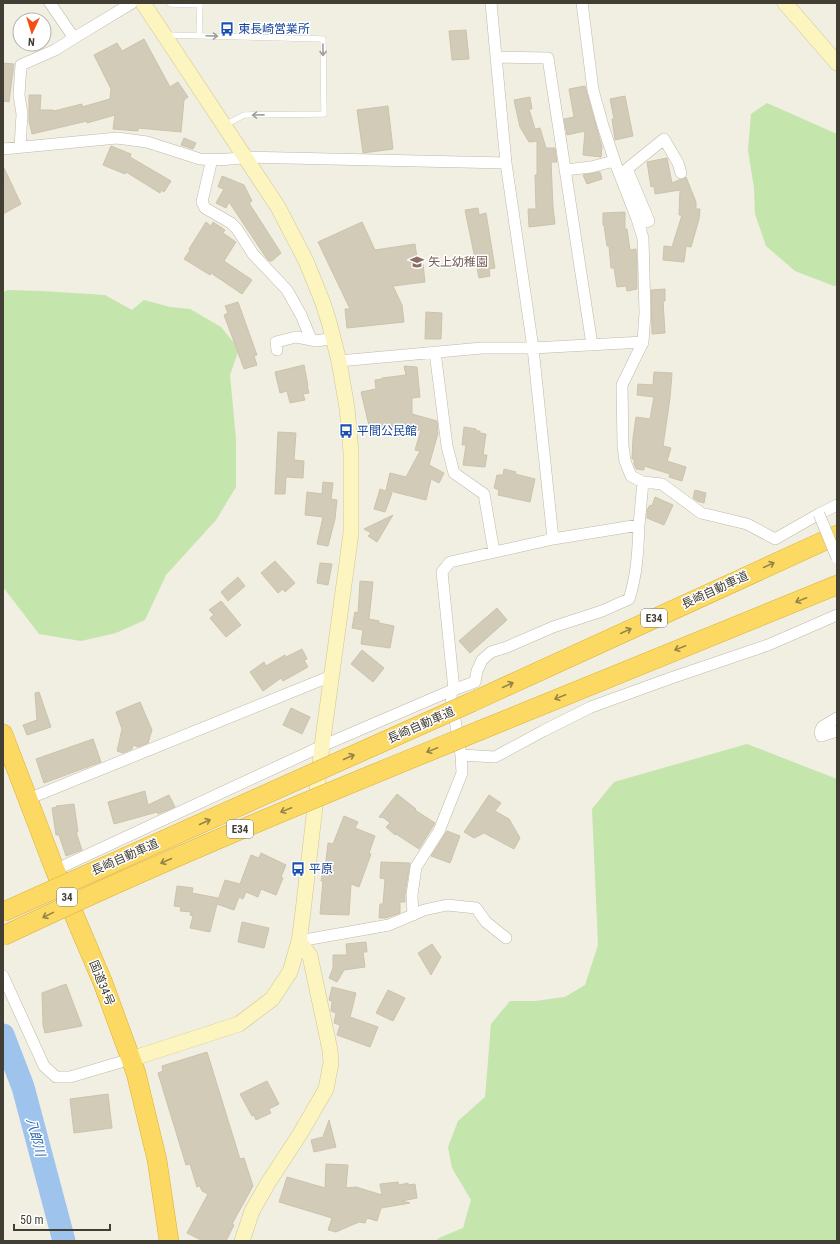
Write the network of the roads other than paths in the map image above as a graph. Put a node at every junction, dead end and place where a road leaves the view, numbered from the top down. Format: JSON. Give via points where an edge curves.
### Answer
{"nodes":[{"id":1,"x":50,"y":3,"type":"edge"},
{"id":2,"x":132,"y":3,"type":"edge"},
{"id":3,"x":143,"y":3,"type":"edge"},
{"id":4,"x":491,"y":3,"type":"edge"},
{"id":5,"x":582,"y":3,"type":"edge"},
{"id":6,"x":787,"y":3,"type":"edge"},
{"id":7,"x":170,"y":4,"type":"edge"},
{"id":8,"x":164,"y":35,"type":"junction"},
{"id":9,"x":199,"y":35,"type":"junction"},
{"id":10,"x":74,"y":38,"type":"junction"},
{"id":11,"x":496,"y":57,"type":"junction"},
{"id":12,"x":837,"y":63,"type":"edge"},
{"id":13,"x":223,"y":126,"type":"junction"},
{"id":14,"x":20,"y":147,"type":"junction"},
{"id":15,"x":3,"y":149,"type":"edge"},
{"id":16,"x":246,"y":157,"type":"junction"},
{"id":17,"x":212,"y":159,"type":"junction"},
{"id":18,"x":614,"y":161,"type":"junction"},
{"id":19,"x":506,"y":163,"type":"junction"},
{"id":20,"x":565,"y":170,"type":"junction"},
{"id":21,"x":681,"y":173,"type":"dead end"},
{"id":22,"x":639,"y":224,"type":"junction"},
{"id":23,"x":333,"y":338,"type":"junction"},
{"id":24,"x":311,"y":339,"type":"junction"},
{"id":25,"x":643,"y":342,"type":"junction"},
{"id":26,"x":592,"y":346,"type":"junction"},
{"id":27,"x":533,"y":348,"type":"junction"},
{"id":28,"x":277,"y":350,"type":"dead end"},
{"id":29,"x":435,"y":352,"type":"junction"},
{"id":30,"x":339,"y":361,"type":"junction"},
{"id":31,"x":643,"y":482,"type":"junction"},
{"id":32,"x":837,"y":505,"type":"edge"},
{"id":33,"x":819,"y":514,"type":"junction"},
{"id":34,"x":639,"y":525,"type":"junction"},
{"id":35,"x":837,"y":535,"type":"edge"},
{"id":36,"x":553,"y":539,"type":"junction"},
{"id":37,"x":494,"y":552,"type":"junction"},
{"id":38,"x":837,"y":558,"type":"edge"},
{"id":39,"x":837,"y":585,"type":"edge"},
{"id":40,"x":837,"y":615,"type":"edge"},
{"id":41,"x":332,"y":676,"type":"junction"},
{"id":42,"x":452,"y":691,"type":"junction"},
{"id":43,"x":837,"y":718,"type":"edge"},
{"id":44,"x":837,"y":731,"type":"edge"},
{"id":45,"x":3,"y":734,"type":"edge"},
{"id":46,"x":322,"y":746,"type":"junction"},
{"id":47,"x":461,"y":755,"type":"junction"},
{"id":48,"x":28,"y":799,"type":"junction"},
{"id":49,"x":55,"y":870,"type":"junction"},
{"id":50,"x":3,"y":912,"type":"edge"},
{"id":51,"x":413,"y":915,"type":"junction"},
{"id":52,"x":3,"y":936,"type":"edge"},
{"id":53,"x":506,"y":938,"type":"dead end"},
{"id":54,"x":299,"y":941,"type":"junction"},
{"id":55,"x":3,"y":976,"type":"edge"},
{"id":56,"x":131,"y":1059,"type":"junction"},
{"id":57,"x":169,"y":1241,"type":"edge"},
{"id":58,"x":242,"y":1241,"type":"edge"}],
"edges":[{"from":1,"to":10,"type":"street"},
{"from":2,"to":10,"type":"street"},
{"from":3,"to":8,"type":"street"},
{"from":4,"to":11,"type":"street"},
{"from":5,"to":18,"type":"street","via":[[593,90]]},
{"from":6,"to":12,"type":"street"},
{"from":7,"to":9,"type":"lane","via":[[200,5]]},
{"from":8,"to":9,"type":"lane"},
{"from":8,"to":13,"type":"street"},
{"from":9,"to":13,"type":"lane","one_way":true,"via":[[323,39],[324,114],[244,115]]},
{"from":10,"to":14,"type":"street","via":[[55,50],[21,65]]},
{"from":11,"to":19,"type":"street"},
{"from":11,"to":20,"type":"street","via":[[548,58]]},
{"from":13,"to":16,"type":"street"},
{"from":14,"to":15,"type":"street"},
{"from":14,"to":17,"type":"street","via":[[117,138],[147,142],[200,159]]},
{"from":16,"to":17,"type":"street","via":[[230,160]]},
{"from":16,"to":19,"type":"street"},
{"from":16,"to":23,"type":"street","via":[[278,207],[306,261],[323,303]]},
{"from":17,"to":24,"type":"street","via":[[202,202],[205,208],[237,229],[254,254],[287,290]]},
{"from":18,"to":20,"type":"street"},
{"from":18,"to":22,"type":"street"},
{"from":19,"to":27,"type":"street"},
{"from":20,"to":26,"type":"street"},
{"from":21,"to":22,"type":"street","via":[[664,139],[627,168],[649,221]]},
{"from":22,"to":25,"type":"street","via":[[643,238]]},
{"from":23,"to":24,"type":"street","via":[[317,341]]},
{"from":23,"to":30,"type":"street"},
{"from":24,"to":28,"type":"street","via":[[296,337],[276,342]]},
{"from":25,"to":26,"type":"street"},
{"from":25,"to":31,"type":"street","via":[[622,385],[625,461],[630,476]]},
{"from":26,"to":27,"type":"street"},
{"from":27,"to":29,"type":"street","via":[[482,348]]},
{"from":27,"to":36,"type":"street"},
{"from":29,"to":30,"type":"street"},
{"from":29,"to":37,"type":"street","via":[[454,472],[484,494]]},
{"from":30,"to":41,"type":"street","via":[[349,430],[351,533]]},
{"from":31,"to":33,"type":"street","via":[[662,484],[701,513],[747,524],[775,539]]},
{"from":31,"to":34,"type":"street"},
{"from":32,"to":33,"type":"street"},
{"from":33,"to":38,"type":"street","bridge":true},
{"from":34,"to":36,"type":"street"},
{"from":34,"to":42,"type":"street","via":[[638,554],[629,599],[491,652],[482,660],[475,682]]},
{"from":50,"to":35,"type":"highway","name":"長崎自動車道","number":"E34","one_way":true,"bridge":true},
{"from":36,"to":37,"type":"street"},
{"from":37,"to":42,"type":"street","via":[[450,562],[442,572]]},
{"from":39,"to":52,"type":"highway","name":"長崎自動車道","number":"E34","one_way":true,"bridge":true,"via":[[232,832]]},
{"from":40,"to":47,"type":"street","via":[[768,645],[591,707],[495,758]]},
{"from":41,"to":46,"type":"street"},
{"from":41,"to":48,"type":"street"},
{"from":42,"to":46,"type":"street"},
{"from":42,"to":47,"type":"street"},
{"from":43,"to":44,"type":"street","via":[[820,732],[821,736]]},
{"from":45,"to":48,"type":"highway","name":"国道34号","number":"34"},
{"from":46,"to":49,"type":"street"},
{"from":46,"to":54,"type":"street"},
{"from":47,"to":51,"type":"street","via":[[462,773],[439,831],[416,867],[412,895]]},
{"from":48,"to":49,"type":"highway","name":"国道34号","number":"34"},
{"from":49,"to":56,"type":"highway","name":"国道34号","number":"34","via":[[103,983]]},
{"from":51,"to":53,"type":"street","via":[[447,905],[476,908],[486,922]]},
{"from":51,"to":54,"type":"street","via":[[389,925]]},
{"from":54,"to":56,"type":"street","via":[[290,972],[272,999],[239,1024]]},
{"from":54,"to":58,"type":"street","via":[[310,956],[330,1050],[329,1074],[326,1089],[252,1211]]},
{"from":55,"to":56,"type":"street","via":[[44,1066],[56,1077],[70,1077]]},
{"from":56,"to":57,"type":"highway","name":"国道34号","number":"34","via":[[157,1160]]}]}
